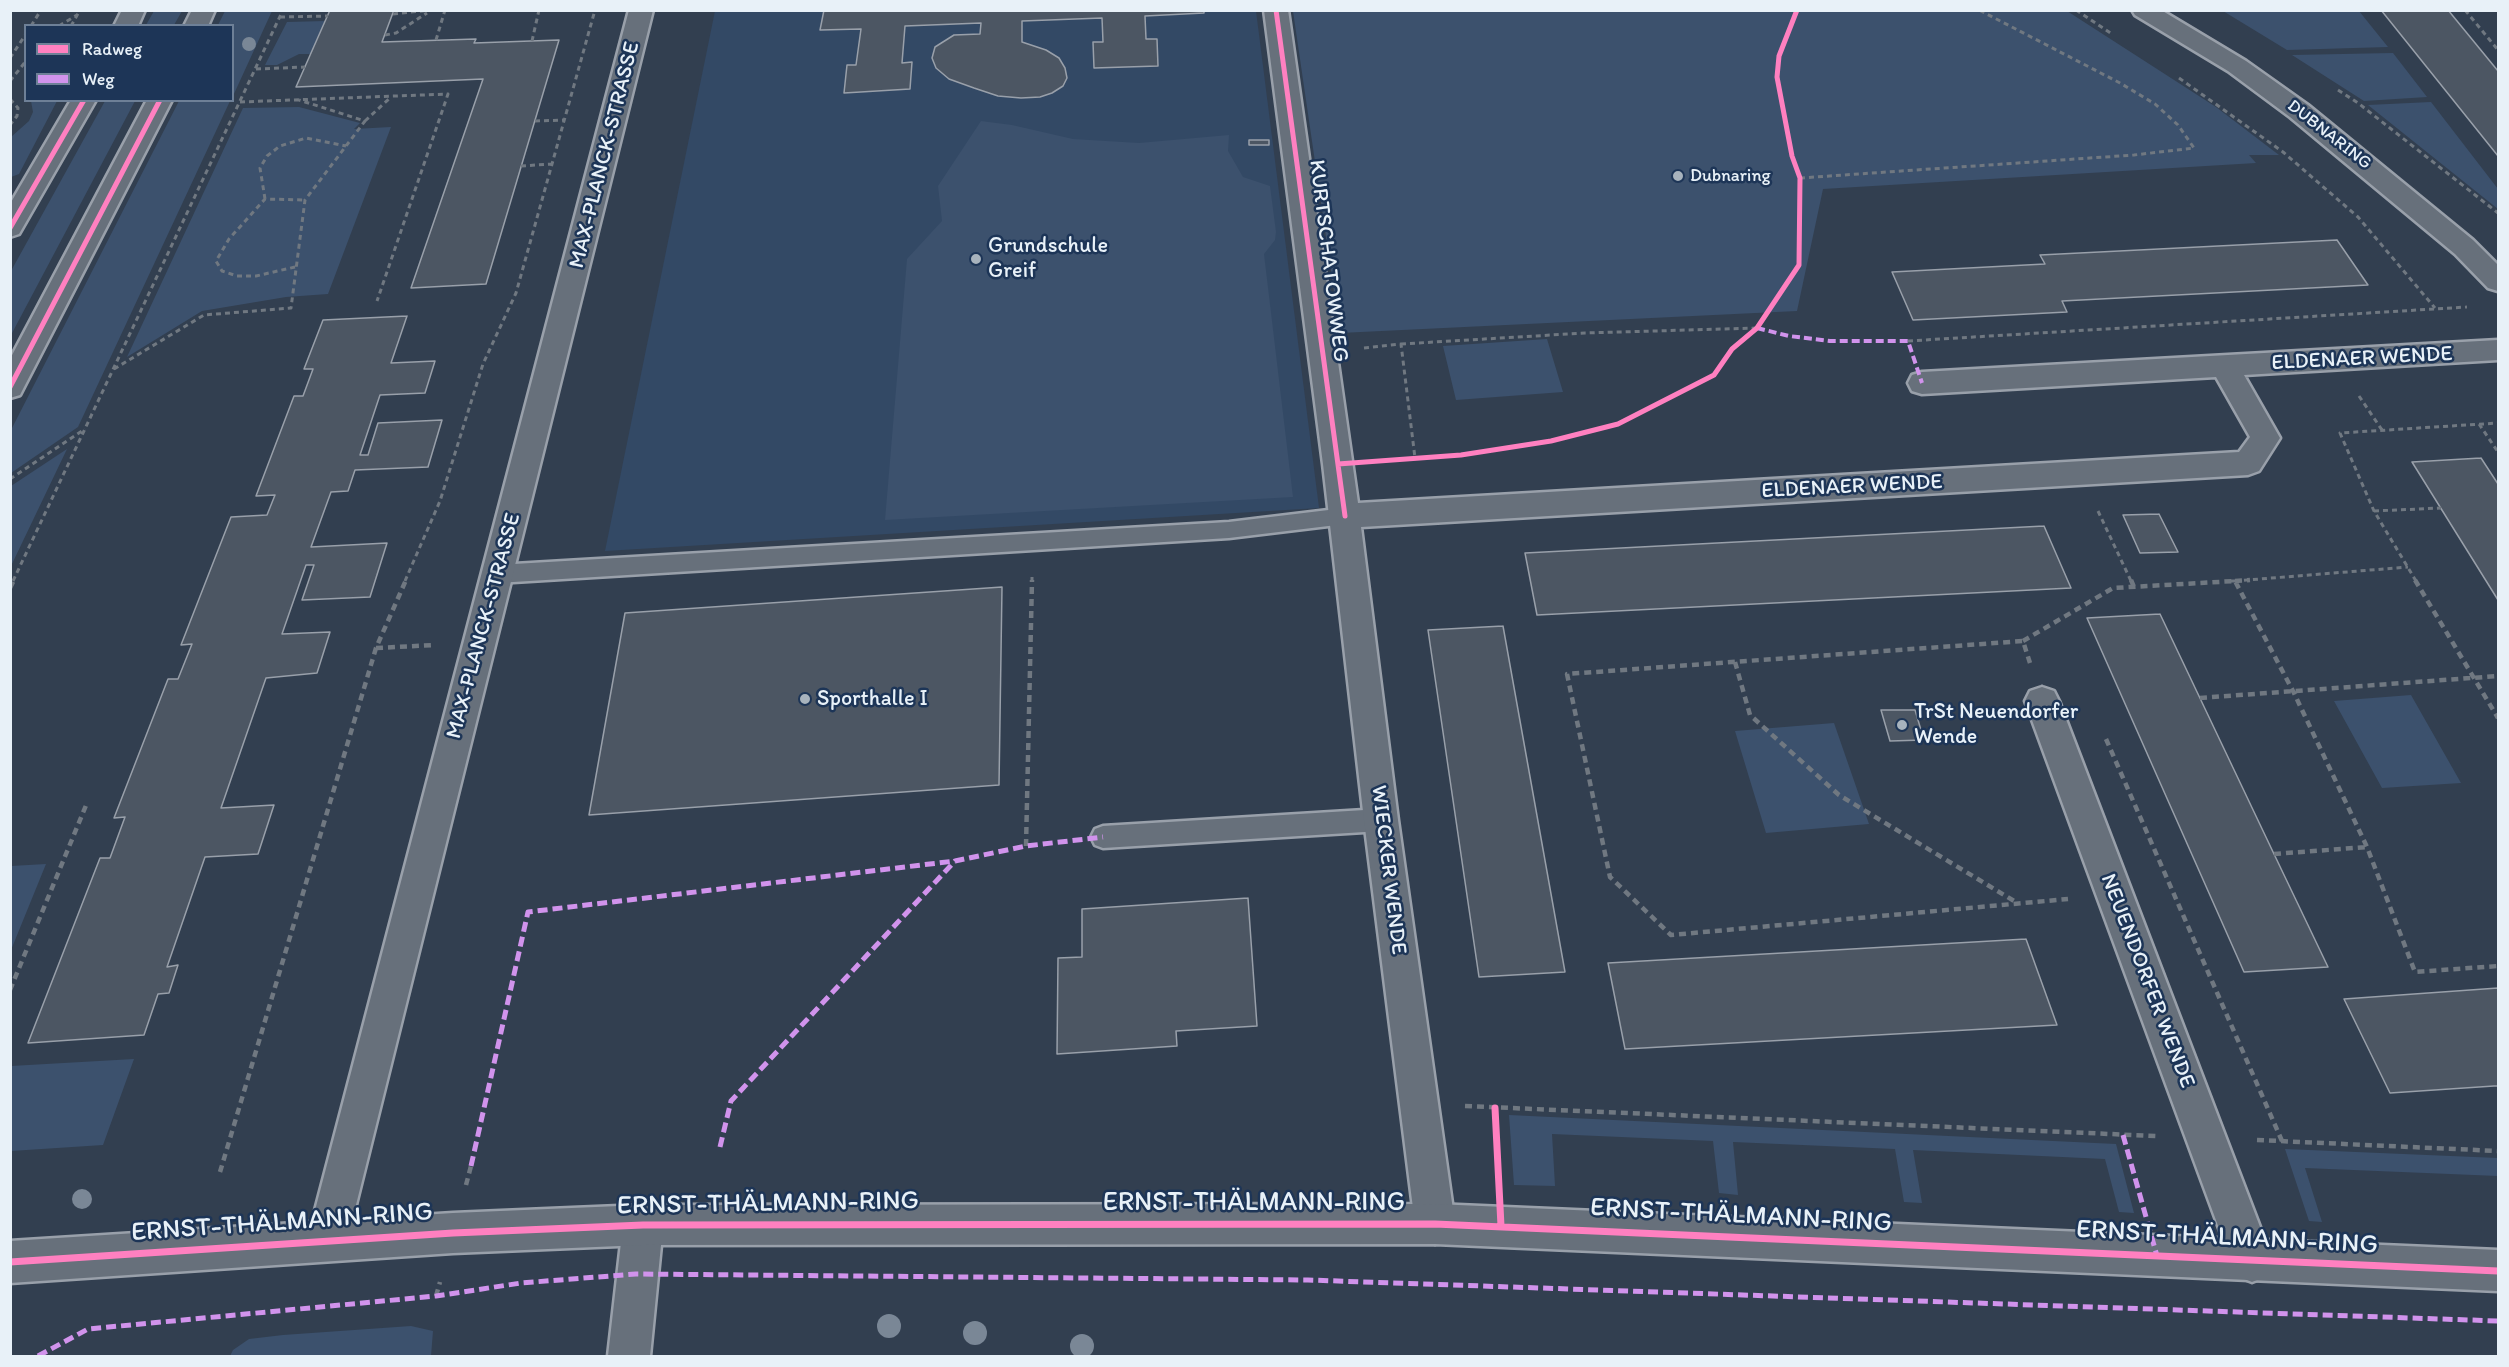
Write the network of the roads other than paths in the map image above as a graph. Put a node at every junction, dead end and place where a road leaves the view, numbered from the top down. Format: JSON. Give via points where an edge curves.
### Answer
{"nodes":[{"id":1,"x":135,"y":10,"type":"edge"},
{"id":2,"x":204,"y":10,"type":"edge"},
{"id":3,"x":641,"y":10,"type":"edge"},
{"id":4,"x":1276,"y":10,"type":"edge"},
{"id":5,"x":2143,"y":10,"type":"edge"},
{"id":6,"x":127,"y":24,"type":"edge"},
{"id":7,"x":197,"y":24,"type":"edge"},
{"id":8,"x":83,"y":102,"type":"edge"},
{"id":9,"x":159,"y":102,"type":"edge"},
{"id":10,"x":10,"y":228,"type":"edge"},
{"id":11,"x":2499,"y":246,"type":"edge"},
{"id":12,"x":2464,"y":247,"type":"junction"},
{"id":13,"x":2499,"y":280,"type":"edge"},
{"id":14,"x":2499,"y":350,"type":"edge"},
{"id":15,"x":2225,"y":367,"type":"junction"},
{"id":16,"x":1922,"y":382,"type":"dead end"},
{"id":17,"x":10,"y":387,"type":"edge"},
{"id":18,"x":1345,"y":516,"type":"junction"},
{"id":19,"x":497,"y":574,"type":"junction"},
{"id":20,"x":2042,"y":702,"type":"road end"},
{"id":21,"x":1381,"y":820,"type":"junction"},
{"id":22,"x":1103,"y":837,"type":"dead end"},
{"id":23,"x":1435,"y":1224,"type":"junction"},
{"id":24,"x":643,"y":1225,"type":"junction"},
{"id":25,"x":327,"y":1241,"type":"junction"},
{"id":26,"x":2252,"y":1261,"type":"junction"},
{"id":27,"x":10,"y":1262,"type":"edge"},
{"id":28,"x":2499,"y":1271,"type":"edge"},
{"id":29,"x":629,"y":1356,"type":"edge"}],
"edges":[{"from":1,"to":6,"type":"street"},
{"from":2,"to":7,"type":"street"},
{"from":3,"to":19,"type":"street","name":"MAX-PLANCK-STRASSE"},
{"from":4,"to":18,"type":"street","name":"KURTSCHATOWWEG"},
{"from":5,"to":12,"type":"street","name":"DUBNARING","via":[[2237,66],[2299,111]]},
{"from":8,"to":10,"type":"street"},
{"from":9,"to":17,"type":"street"},
{"from":11,"to":12,"type":"street"},
{"from":12,"to":13,"type":"street","name":"DUBNARING"},
{"from":14,"to":15,"type":"street","name":"ELDENAER WENDE"},
{"from":15,"to":16,"type":"street","name":"ELDENAER WENDE"},
{"from":15,"to":18,"type":"street","name":"ELDENAER WENDE","via":[[2265,438],[2248,463]]},
{"from":18,"to":19,"type":"lane","via":[[1229,530]]},
{"from":18,"to":21,"type":"street","name":"WIECKER WENDE"},
{"from":19,"to":25,"type":"street","name":"MAX-PLANCK-STRASSE"},
{"from":20,"to":26,"type":"street","name":"NEUENDORFER WENDE"},
{"from":21,"to":22,"type":"lane"},
{"from":21,"to":23,"type":"street","name":"WIECKER WENDE"},
{"from":23,"to":24,"type":"street","name":"ERNST-THÄLMANN-RING"},
{"from":23,"to":26,"type":"street","name":"ERNST-THÄLMANN-RING"},
{"from":24,"to":25,"type":"street","name":"ERNST-THÄLMANN-RING"},
{"from":24,"to":29,"type":"street"},
{"from":25,"to":27,"type":"street","name":"ERNST-THÄLMANN-RING"},
{"from":26,"to":28,"type":"street","name":"ERNST-THÄLMANN-RING"}]}
